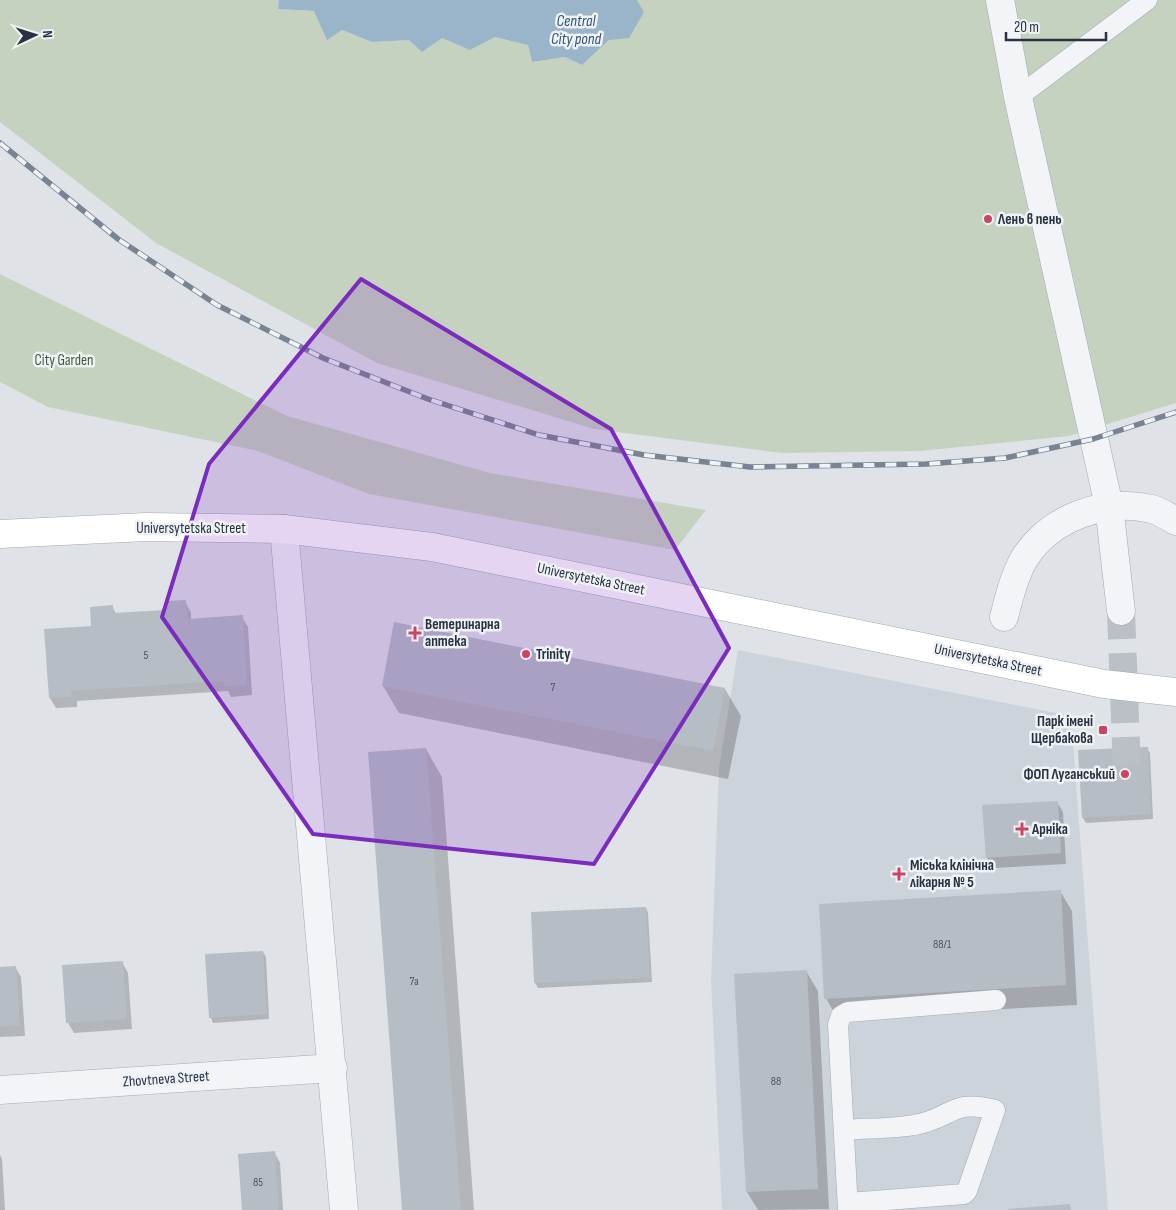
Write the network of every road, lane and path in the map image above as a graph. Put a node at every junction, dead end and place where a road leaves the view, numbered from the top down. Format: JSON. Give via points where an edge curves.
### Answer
{"nodes":[{"id":1,"x":1000,"y":0,"type":"edge"},
{"id":2,"x":1147,"y":0,"type":"edge"},
{"id":3,"x":1018,"y":97,"type":"junction"},
{"id":4,"x":1109,"y":506,"type":"junction"},
{"id":5,"x":1176,"y":521,"type":"edge"},
{"id":6,"x":284,"y":529,"type":"junction"},
{"id":7,"x":0,"y":534,"type":"edge"},
{"id":8,"x":1121,"y":611,"type":"tunnel mouth"},
{"id":9,"x":1004,"y":617,"type":"dead end"},
{"id":10,"x":1176,"y":692,"type":"edge"},
{"id":11,"x":996,"y":1000,"type":"dead end"},
{"id":12,"x":333,"y":1068,"type":"junction"},
{"id":13,"x":0,"y":1090,"type":"edge"},
{"id":14,"x":844,"y":1130,"type":"junction"},
{"id":15,"x":848,"y":1207,"type":"edge"},
{"id":16,"x":344,"y":1210,"type":"edge"}],
"edges":[{"from":1,"to":3,"type":"street"},
{"from":2,"to":3,"type":"lane"},
{"from":3,"to":4,"type":"street"},
{"from":4,"to":5,"type":"street","via":[[1152,509]]},
{"from":4,"to":8,"type":"street"},
{"from":4,"to":9,"type":"street","via":[[1080,512],[1049,531],[1025,558]]},
{"from":6,"to":7,"type":"main road","name":"Universytetska Street","via":[[146,528]]},
{"from":6,"to":10,"type":"main road","name":"Universytetska Street","via":[[432,547],[1104,684]]},
{"from":6,"to":12,"type":"street"},
{"from":11,"to":14,"type":"lane","via":[[848,1012],[840,1016]]},
{"from":12,"to":13,"type":"street","name":"Zhovtneva Street"},
{"from":12,"to":16,"type":"street"},
{"from":14,"to":15,"type":"lane"},
{"from":14,"to":15,"type":"lane","via":[[914,1125],[932,1121],[967,1105],[995,1110],[964,1194]]}]}
